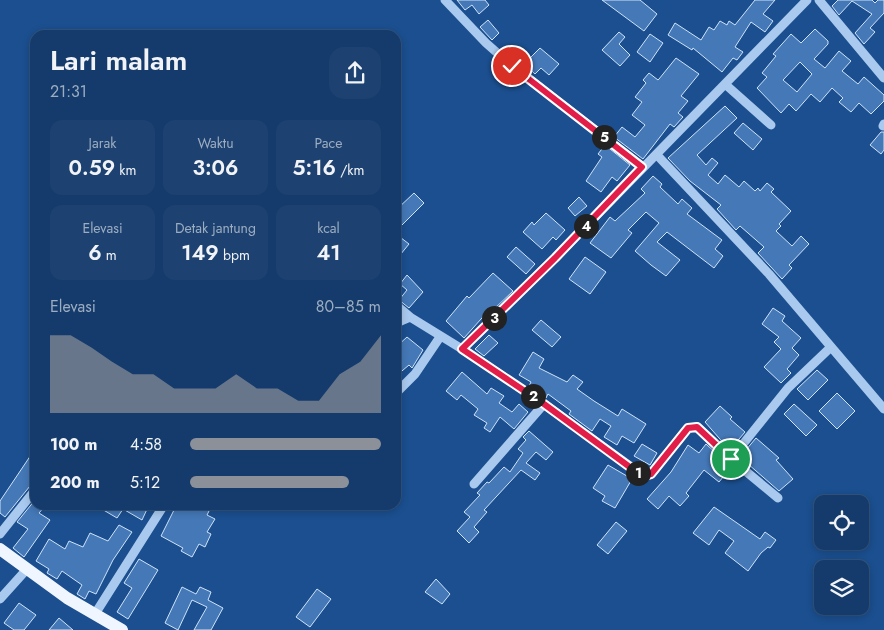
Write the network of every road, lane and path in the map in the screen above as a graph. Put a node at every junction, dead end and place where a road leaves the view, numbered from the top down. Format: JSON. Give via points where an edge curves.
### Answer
{"nodes":[{"id":1,"x":445,"y":0,"type":"edge"},
{"id":2,"x":807,"y":0,"type":"edge"},
{"id":3,"x":819,"y":0,"type":"edge"},
{"id":4,"x":884,"y":78,"type":"edge"},
{"id":5,"x":725,"y":84,"type":"junction"},
{"id":6,"x":771,"y":125,"type":"dead end"},
{"id":7,"x":657,"y":155,"type":"junction"},
{"id":8,"x":642,"y":167,"type":"junction"},
{"id":9,"x":401,"y":309,"type":"edge"},
{"id":10,"x":410,"y":317,"type":"junction"},
{"id":11,"x":401,"y":321,"type":"edge"},
{"id":12,"x":440,"y":337,"type":"junction"},
{"id":13,"x":831,"y":347,"type":"junction"},
{"id":14,"x":462,"y":349,"type":"junction"},
{"id":15,"x":401,"y":388,"type":"edge"},
{"id":16,"x":544,"y":404,"type":"junction"},
{"id":17,"x":884,"y":409,"type":"edge"},
{"id":18,"x":731,"y":459,"type":"junction"},
{"id":19,"x":474,"y":484,"type":"dead end"},
{"id":20,"x":30,"y":496,"type":"edge"},
{"id":21,"x":778,"y":498,"type":"dead end"},
{"id":22,"x":161,"y":510,"type":"edge"},
{"id":23,"x":0,"y":534,"type":"edge"},
{"id":24,"x":0,"y":549,"type":"edge"},
{"id":25,"x":27,"y":569,"type":"junction"},
{"id":26,"x":0,"y":598,"type":"edge"},
{"id":27,"x":95,"y":614,"type":"junction"},
{"id":28,"x":120,"y":630,"type":"edge"}],
"edges":[{"from":1,"to":8,"type":"street","via":[[512,66]]},
{"from":2,"to":5,"type":"street"},
{"from":3,"to":4,"type":"street"},
{"from":5,"to":6,"type":"street"},
{"from":5,"to":7,"type":"street"},
{"from":7,"to":8,"type":"street"},
{"from":7,"to":13,"type":"street","via":[[769,274]]},
{"from":8,"to":14,"type":"street"},
{"from":9,"to":10,"type":"street"},
{"from":10,"to":11,"type":"street"},
{"from":10,"to":12,"type":"street"},
{"from":12,"to":14,"type":"street"},
{"from":12,"to":15,"type":"street","via":[[415,374]]},
{"from":13,"to":17,"type":"street"},
{"from":13,"to":18,"type":"street","via":[[788,388]]},
{"from":14,"to":16,"type":"street"},
{"from":16,"to":18,"type":"street","via":[[642,476],[651,474],[692,426]]},
{"from":16,"to":19,"type":"street"},
{"from":18,"to":21,"type":"street"},
{"from":20,"to":23,"type":"street"},
{"from":22,"to":27,"type":"street"},
{"from":24,"to":25,"type":"main road"},
{"from":25,"to":26,"type":"street"},
{"from":25,"to":27,"type":"main road"},
{"from":27,"to":28,"type":"main road"}]}
